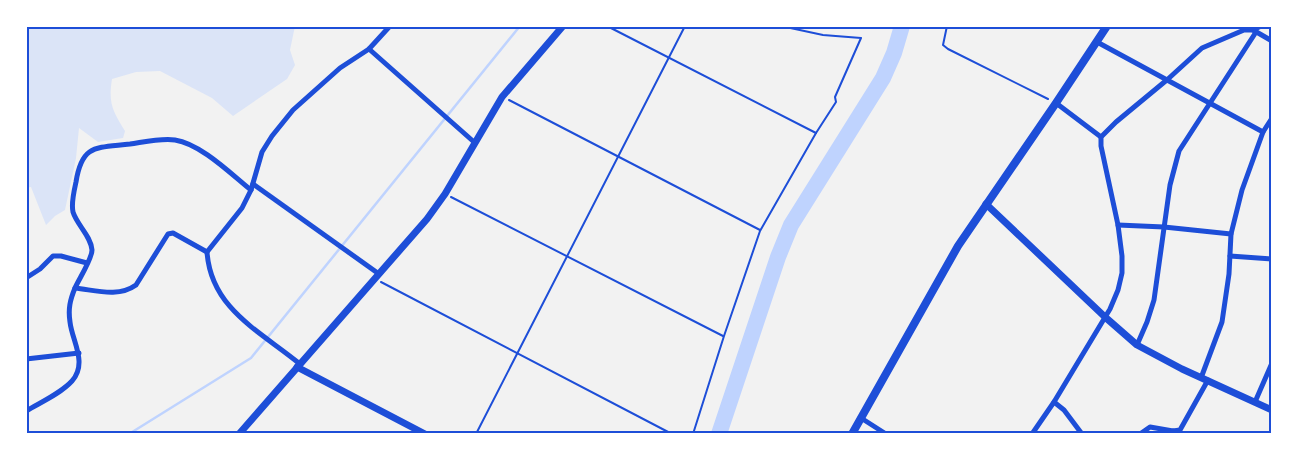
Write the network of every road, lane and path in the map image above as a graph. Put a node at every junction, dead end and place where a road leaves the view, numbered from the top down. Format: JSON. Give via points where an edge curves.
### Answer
{"nodes":[{"id":1,"x":390,"y":26,"type":"edge"},
{"id":2,"x":563,"y":26,"type":"edge"},
{"id":3,"x":607,"y":26,"type":"edge"},
{"id":4,"x":684,"y":26,"type":"edge"},
{"id":5,"x":781,"y":26,"type":"edge"},
{"id":6,"x":947,"y":26,"type":"edge"},
{"id":7,"x":1107,"y":26,"type":"edge"},
{"id":8,"x":1261,"y":26,"type":"edge"},
{"id":9,"x":1254,"y":31,"type":"junction"},
{"id":10,"x":1272,"y":41,"type":"edge"},
{"id":11,"x":1097,"y":42,"type":"junction"},
{"id":12,"x":369,"y":49,"type":"junction"},
{"id":13,"x":668,"y":58,"type":"junction"},
{"id":14,"x":1168,"y":80,"type":"junction"},
{"id":15,"x":502,"y":97,"type":"junction"},
{"id":16,"x":1056,"y":103,"type":"junction"},
{"id":17,"x":1210,"y":103,"type":"junction"},
{"id":18,"x":1272,"y":118,"type":"edge"},
{"id":19,"x":1264,"y":130,"type":"junction"},
{"id":20,"x":1272,"y":131,"type":"edge"},
{"id":21,"x":816,"y":133,"type":"junction"},
{"id":22,"x":1101,"y":137,"type":"junction"},
{"id":23,"x":474,"y":142,"type":"junction"},
{"id":24,"x":618,"y":157,"type":"junction"},
{"id":25,"x":253,"y":184,"type":"junction"},
{"id":26,"x":251,"y":190,"type":"junction"},
{"id":27,"x":445,"y":194,"type":"junction"},
{"id":28,"x":986,"y":204,"type":"junction"},
{"id":29,"x":1118,"y":225,"type":"junction"},
{"id":30,"x":1164,"y":227,"type":"junction"},
{"id":31,"x":760,"y":231,"type":"junction"},
{"id":32,"x":1231,"y":234,"type":"junction"},
{"id":33,"x":207,"y":252,"type":"junction"},
{"id":34,"x":567,"y":256,"type":"junction"},
{"id":35,"x":1230,"y":256,"type":"junction"},
{"id":36,"x":1272,"y":259,"type":"edge"},
{"id":37,"x":87,"y":263,"type":"junction"},
{"id":38,"x":377,"y":276,"type":"junction"},
{"id":39,"x":26,"y":278,"type":"edge"},
{"id":40,"x":75,"y":288,"type":"junction"},
{"id":41,"x":1105,"y":318,"type":"junction"},
{"id":42,"x":724,"y":336,"type":"junction"},
{"id":43,"x":1137,"y":345,"type":"junction"},
{"id":44,"x":79,"y":353,"type":"junction"},
{"id":45,"x":517,"y":354,"type":"junction"},
{"id":46,"x":26,"y":358,"type":"edge"},
{"id":47,"x":1272,"y":363,"type":"edge"},
{"id":48,"x":299,"y":366,"type":"junction"},
{"id":49,"x":1205,"y":379,"type":"junction"},
{"id":50,"x":1054,"y":402,"type":"junction"},
{"id":51,"x":1255,"y":402,"type":"junction"},
{"id":52,"x":1272,"y":410,"type":"edge"},
{"id":53,"x":26,"y":411,"type":"edge"},
{"id":54,"x":861,"y":418,"type":"junction"},
{"id":55,"x":1173,"y":432,"type":"edge"},
{"id":56,"x":1181,"y":432,"type":"edge"},
{"id":57,"x":239,"y":434,"type":"edge"},
{"id":58,"x":425,"y":434,"type":"edge"},
{"id":59,"x":476,"y":434,"type":"edge"},
{"id":60,"x":672,"y":434,"type":"edge"},
{"id":61,"x":693,"y":434,"type":"edge"},
{"id":62,"x":852,"y":434,"type":"edge"},
{"id":63,"x":886,"y":434,"type":"edge"},
{"id":64,"x":1032,"y":434,"type":"edge"},
{"id":65,"x":1082,"y":434,"type":"edge"},
{"id":66,"x":1140,"y":434,"type":"edge"}],
"edges":[{"from":1,"to":12,"type":"street"},
{"from":2,"to":15,"type":"street"},
{"from":3,"to":13,"type":"path"},
{"from":4,"to":13,"type":"path"},
{"from":5,"to":21,"type":"path","via":[[823,35],[861,38],[835,97],[836,102]]},
{"from":6,"to":16,"type":"path","via":[[943,45],[948,49]]},
{"from":7,"to":11,"type":"main road"},
{"from":8,"to":9,"type":"street"},
{"from":9,"to":10,"type":"street"},
{"from":9,"to":14,"type":"street","via":[[1244,30],[1202,48]]},
{"from":9,"to":17,"type":"street"},
{"from":11,"to":14,"type":"street"},
{"from":11,"to":16,"type":"main road"},
{"from":12,"to":23,"type":"street"},
{"from":12,"to":25,"type":"street","via":[[340,68],[293,110],[262,152]]},
{"from":13,"to":21,"type":"path"},
{"from":13,"to":24,"type":"path"},
{"from":14,"to":17,"type":"street"},
{"from":14,"to":22,"type":"street"},
{"from":15,"to":23,"type":"street"},
{"from":15,"to":24,"type":"path"},
{"from":16,"to":22,"type":"street"},
{"from":16,"to":28,"type":"main road"},
{"from":17,"to":19,"type":"street"},
{"from":17,"to":30,"type":"street","via":[[1179,150]]},
{"from":18,"to":19,"type":"street"},
{"from":19,"to":20,"type":"street"},
{"from":19,"to":32,"type":"street","via":[[1245,181]]},
{"from":21,"to":31,"type":"path"},
{"from":22,"to":29,"type":"street"},
{"from":23,"to":27,"type":"street"},
{"from":24,"to":31,"type":"path"},
{"from":24,"to":34,"type":"path"},
{"from":25,"to":26,"type":"street"},
{"from":25,"to":38,"type":"street"},
{"from":26,"to":33,"type":"street","via":[[242,208]]},
{"from":26,"to":37,"type":"street","via":[[211,158],[176,140],[87,152],[78,168],[72,202],[73,212],[91,246]]},
{"from":27,"to":34,"type":"path"},
{"from":27,"to":38,"type":"street"},
{"from":28,"to":41,"type":"street"},
{"from":28,"to":54,"type":"main road","via":[[958,246]]},
{"from":29,"to":30,"type":"street"},
{"from":29,"to":41,"type":"street","via":[[1122,272]]},
{"from":30,"to":32,"type":"street"},
{"from":30,"to":43,"type":"street","via":[[1154,300]]},
{"from":31,"to":42,"type":"path"},
{"from":32,"to":35,"type":"street"},
{"from":33,"to":40,"type":"street","via":[[173,233],[168,234],[131,289],[118,292]]},
{"from":33,"to":48,"type":"street","via":[[211,277],[225,301],[246,323]]},
{"from":34,"to":42,"type":"path"},
{"from":34,"to":45,"type":"path"},
{"from":35,"to":36,"type":"street"},
{"from":35,"to":49,"type":"street","via":[[1222,322]]},
{"from":37,"to":39,"type":"street","via":[[53,256]]},
{"from":37,"to":40,"type":"street"},
{"from":38,"to":45,"type":"path"},
{"from":38,"to":48,"type":"street"},
{"from":40,"to":44,"type":"street","via":[[70,302],[70,324]]},
{"from":41,"to":43,"type":"street"},
{"from":41,"to":50,"type":"street"},
{"from":42,"to":61,"type":"path"},
{"from":43,"to":49,"type":"street"},
{"from":44,"to":46,"type":"street"},
{"from":44,"to":53,"type":"street","via":[[78,370],[73,380]]},
{"from":45,"to":59,"type":"path"},
{"from":45,"to":60,"type":"path"},
{"from":47,"to":51,"type":"street"},
{"from":48,"to":57,"type":"street"},
{"from":48,"to":58,"type":"street"},
{"from":49,"to":51,"type":"street"},
{"from":49,"to":56,"type":"street"},
{"from":50,"to":64,"type":"street"},
{"from":50,"to":65,"type":"street"},
{"from":51,"to":52,"type":"street"},
{"from":54,"to":62,"type":"main road"},
{"from":54,"to":63,"type":"street"},
{"from":55,"to":56,"type":"street"},
{"from":55,"to":66,"type":"street","via":[[1150,426]]}]}
